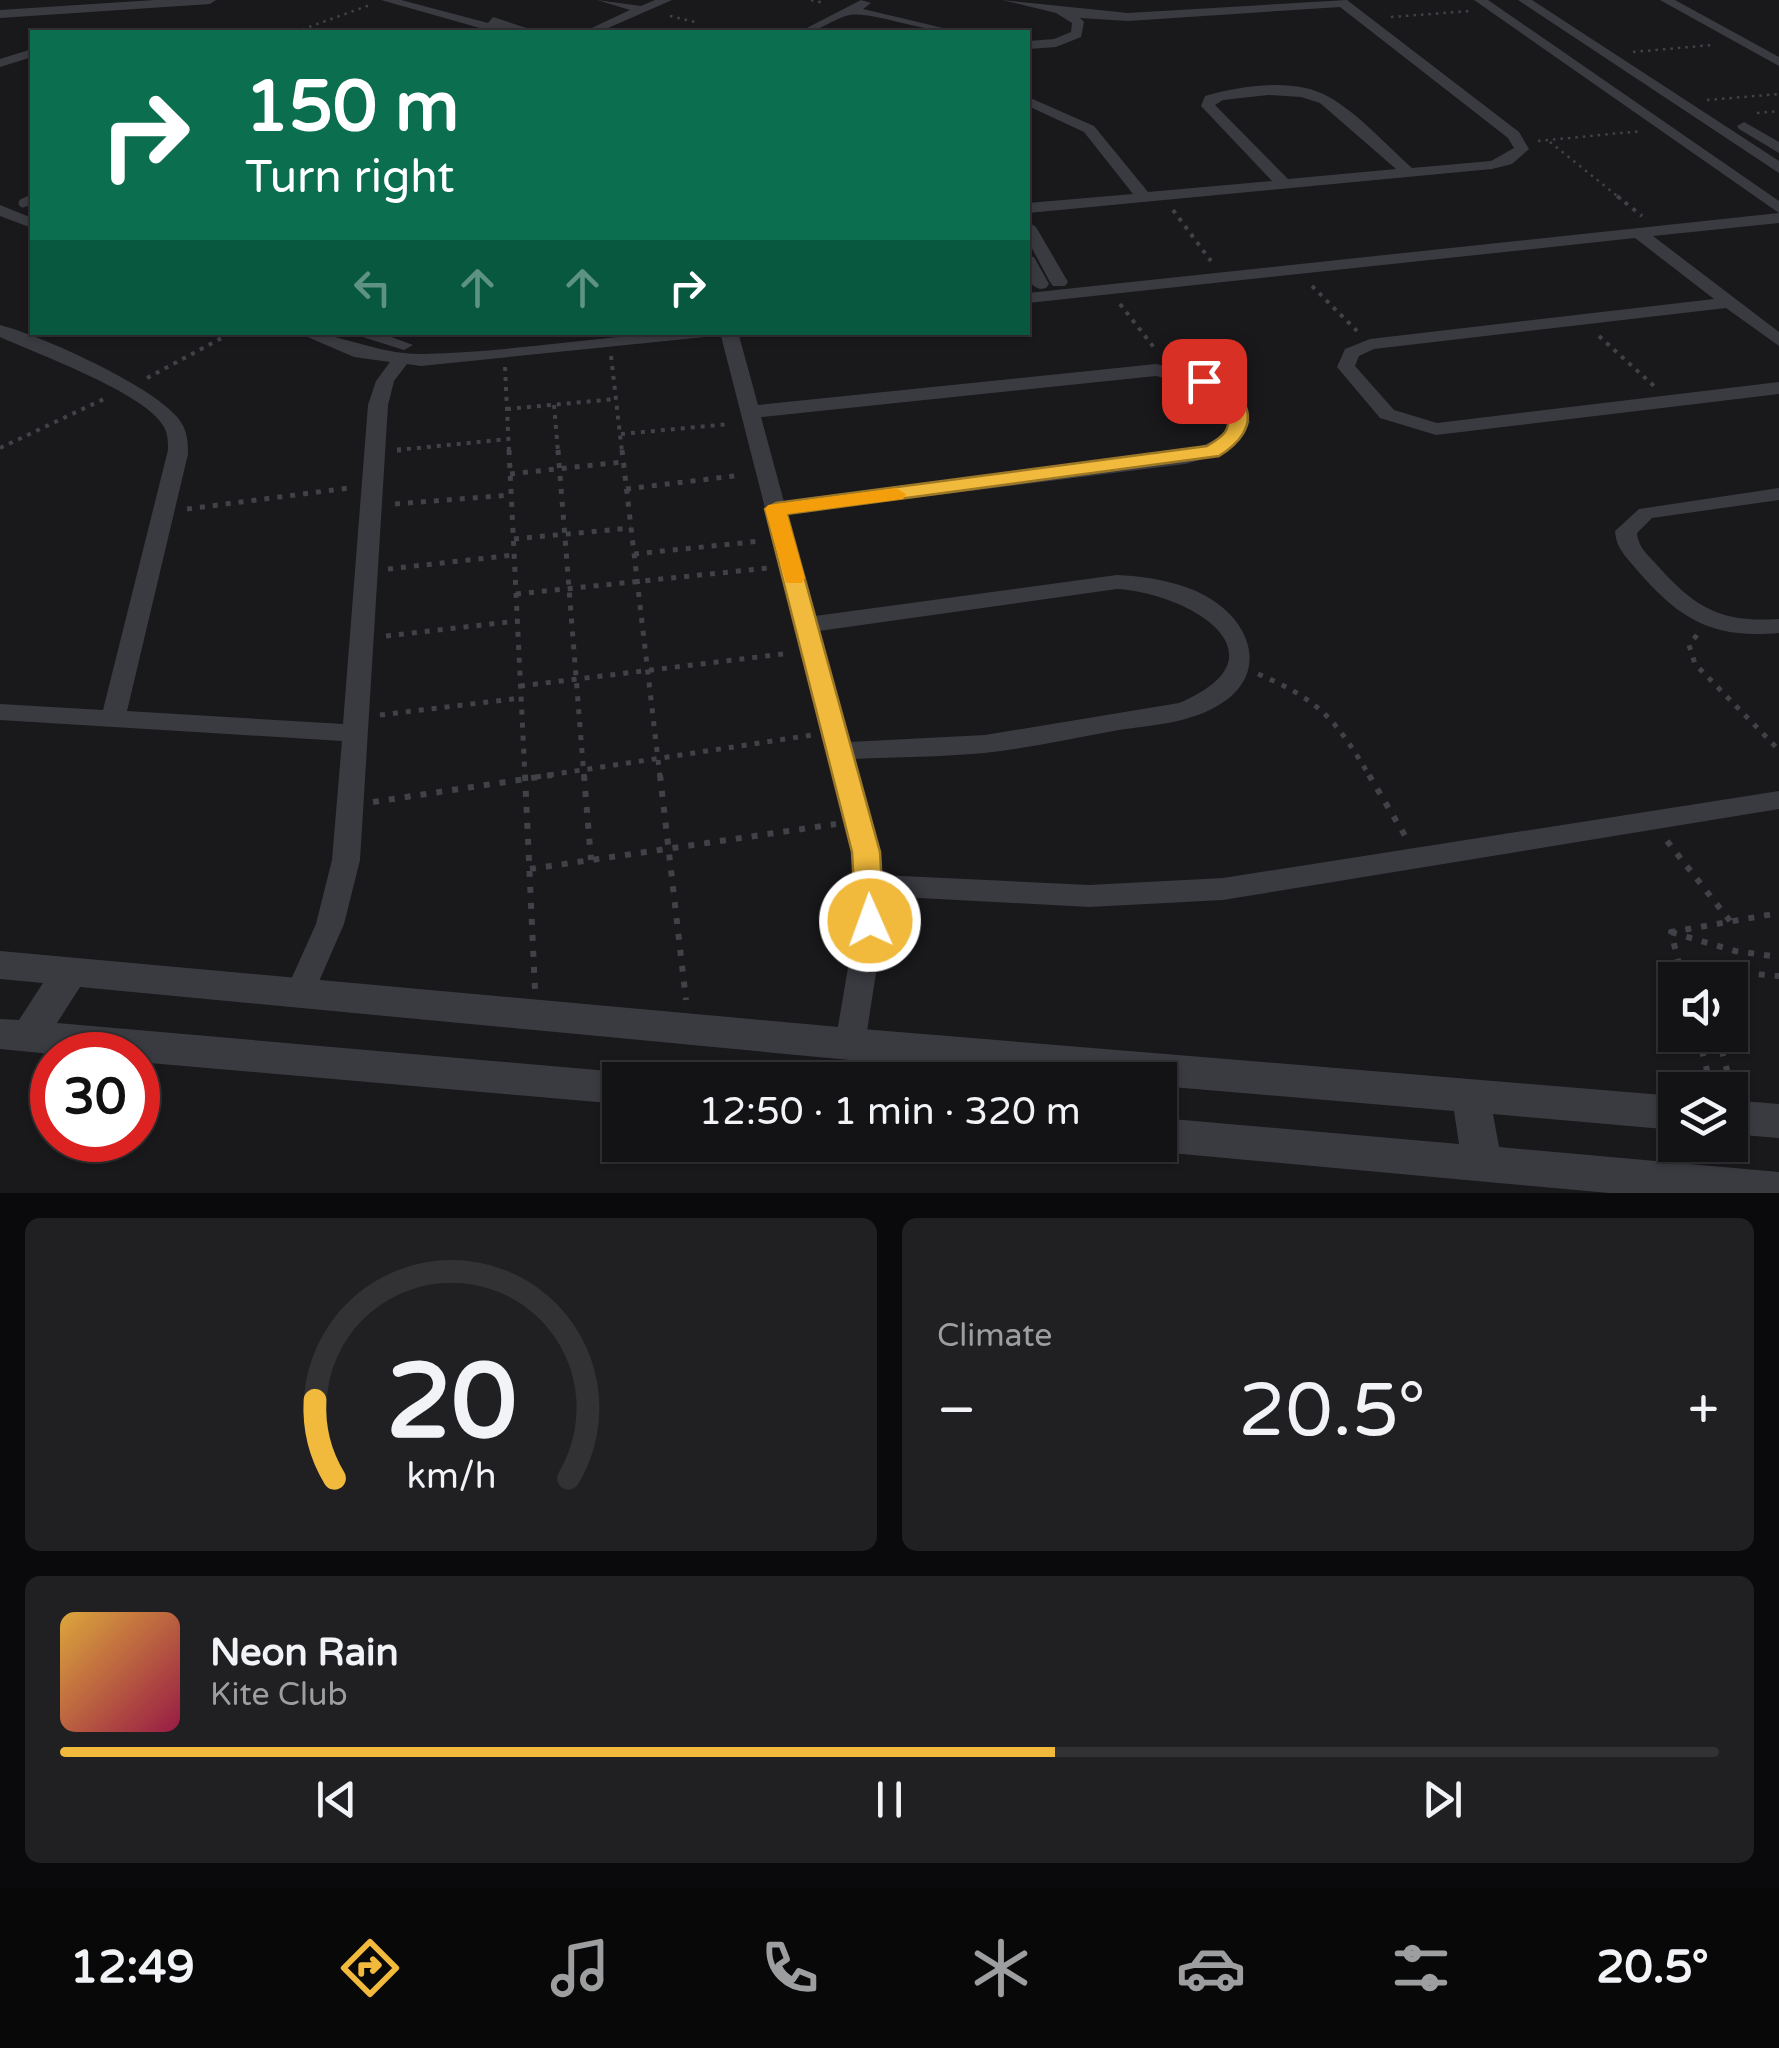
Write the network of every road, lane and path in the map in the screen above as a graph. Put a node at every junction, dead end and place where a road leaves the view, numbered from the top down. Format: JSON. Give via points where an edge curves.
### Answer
{"nodes":[{"id":1,"x":141,"y":0,"type":"edge"},
{"id":2,"x":210,"y":0,"type":"edge"},
{"id":3,"x":385,"y":0,"type":"edge"},
{"id":4,"x":415,"y":0,"type":"edge"},
{"id":5,"x":603,"y":0,"type":"edge"},
{"id":6,"x":666,"y":0,"type":"edge"},
{"id":7,"x":870,"y":0,"type":"edge"},
{"id":8,"x":1008,"y":0,"type":"edge"},
{"id":9,"x":1524,"y":0,"type":"edge"},
{"id":10,"x":1549,"y":0,"type":"edge"},
{"id":11,"x":1666,"y":0,"type":"edge"},
{"id":12,"x":1341,"y":2,"type":"edge"},
{"id":13,"x":1486,"y":4,"type":"edge"},
{"id":14,"x":643,"y":10,"type":"junction"},
{"id":15,"x":851,"y":10,"type":"junction"},
{"id":16,"x":0,"y":11,"type":"edge"},
{"id":17,"x":1060,"y":12,"type":"junction"},
{"id":18,"x":1364,"y":19,"type":"junction"},
{"id":19,"x":301,"y":30,"type":"edge"},
{"id":20,"x":499,"y":30,"type":"edge"},
{"id":21,"x":526,"y":30,"type":"edge"},
{"id":22,"x":594,"y":30,"type":"edge"},
{"id":23,"x":809,"y":30,"type":"edge"},
{"id":24,"x":945,"y":30,"type":"edge"},
{"id":25,"x":1746,"y":42,"type":"junction"},
{"id":26,"x":1030,"y":45,"type":"edge"},
{"id":27,"x":1630,"y":53,"type":"junction"},
{"id":28,"x":30,"y":54,"type":"edge"},
{"id":29,"x":0,"y":62,"type":"edge"},
{"id":30,"x":1779,"y":62,"type":"edge"},
{"id":31,"x":1779,"y":94,"type":"edge"},
{"id":32,"x":1704,"y":100,"type":"junction"},
{"id":33,"x":1030,"y":102,"type":"edge"},
{"id":34,"x":1671,"y":132,"type":"junction"},
{"id":35,"x":1726,"y":132,"type":"junction"},
{"id":36,"x":1547,"y":140,"type":"junction"},
{"id":37,"x":1520,"y":142,"type":"junction"},
{"id":38,"x":1779,"y":149,"type":"edge"},
{"id":39,"x":1762,"y":156,"type":"junction"},
{"id":40,"x":1710,"y":160,"type":"junction"},
{"id":41,"x":1779,"y":168,"type":"edge"},
{"id":42,"x":1409,"y":172,"type":"junction"},
{"id":43,"x":1284,"y":184,"type":"junction"},
{"id":44,"x":0,"y":194,"type":"edge"},
{"id":45,"x":1162,"y":196,"type":"junction"},
{"id":46,"x":1144,"y":197,"type":"junction"},
{"id":47,"x":29,"y":202,"type":"edge"},
{"id":48,"x":1030,"y":208,"type":"edge"},
{"id":49,"x":0,"y":210,"type":"edge"},
{"id":50,"x":1778,"y":211,"type":"edge"},
{"id":51,"x":30,"y":222,"type":"edge"},
{"id":52,"x":1642,"y":226,"type":"junction"},
{"id":53,"x":1030,"y":235,"type":"edge"},
{"id":54,"x":1214,"y":265,"type":"junction"},
{"id":55,"x":1296,"y":270,"type":"junction"},
{"id":56,"x":1042,"y":284,"type":"edge"},
{"id":57,"x":1109,"y":290,"type":"junction"},
{"id":58,"x":1030,"y":298,"type":"edge"},
{"id":59,"x":1728,"y":302,"type":"junction"},
{"id":60,"x":1580,"y":320,"type":"junction"},
{"id":61,"x":0,"y":330,"type":"edge"},
{"id":62,"x":227,"y":335,"type":"edge"},
{"id":63,"x":314,"y":335,"type":"edge"},
{"id":64,"x":366,"y":335,"type":"edge"},
{"id":65,"x":559,"y":335,"type":"edge"},
{"id":66,"x":680,"y":335,"type":"edge"},
{"id":67,"x":729,"y":335,"type":"edge"},
{"id":68,"x":1779,"y":342,"type":"edge"},
{"id":69,"x":610,"y":343,"type":"junction"},
{"id":70,"x":1370,"y":344,"type":"junction"},
{"id":71,"x":504,"y":354,"type":"junction"},
{"id":72,"x":400,"y":359,"type":"junction"},
{"id":73,"x":1156,"y":370,"type":"junction"},
{"id":74,"x":1779,"y":388,"type":"edge"},
{"id":75,"x":126,"y":389,"type":"junction"},
{"id":76,"x":616,"y":399,"type":"junction"},
{"id":77,"x":1671,"y":402,"type":"junction"},
{"id":78,"x":554,"y":404,"type":"junction"},
{"id":79,"x":507,"y":409,"type":"junction"},
{"id":80,"x":751,"y":417,"type":"junction"},
{"id":81,"x":620,"y":434,"type":"junction"},
{"id":82,"x":509,"y":439,"type":"junction"},
{"id":83,"x":0,"y":448,"type":"edge"},
{"id":84,"x":375,"y":452,"type":"junction"},
{"id":85,"x":623,"y":462,"type":"junction"},
{"id":86,"x":559,"y":468,"type":"junction"},
{"id":87,"x":766,"y":472,"type":"junction"},
{"id":88,"x":510,"y":474,"type":"junction"},
{"id":89,"x":626,"y":488,"type":"junction"},
{"id":90,"x":1779,"y":494,"type":"edge"},
{"id":91,"x":511,"y":495,"type":"junction"},
{"id":92,"x":371,"y":496,"type":"junction"},
{"id":93,"x":776,"y":509,"type":"junction"},
{"id":94,"x":164,"y":512,"type":"junction"},
{"id":95,"x":631,"y":528,"type":"junction"},
{"id":96,"x":564,"y":534,"type":"junction"},
{"id":97,"x":784,"y":538,"type":"junction"},
{"id":98,"x":514,"y":539,"type":"junction"},
{"id":99,"x":634,"y":554,"type":"junction"},
{"id":100,"x":514,"y":555,"type":"junction"},
{"id":101,"x":791,"y":566,"type":"junction"},
{"id":102,"x":366,"y":571,"type":"junction"},
{"id":103,"x":637,"y":582,"type":"junction"},
{"id":104,"x":569,"y":588,"type":"junction"},
{"id":105,"x":516,"y":594,"type":"junction"},
{"id":106,"x":517,"y":621,"type":"junction"},
{"id":107,"x":1717,"y":623,"type":"junction"},
{"id":108,"x":807,"y":626,"type":"junction"},
{"id":109,"x":1779,"y":626,"type":"edge"},
{"id":110,"x":361,"y":639,"type":"junction"},
{"id":111,"x":813,"y":650,"type":"junction"},
{"id":112,"x":1242,"y":668,"type":"junction"},
{"id":113,"x":648,"y":671,"type":"junction"},
{"id":114,"x":576,"y":679,"type":"junction"},
{"id":115,"x":520,"y":686,"type":"junction"},
{"id":116,"x":521,"y":698,"type":"junction"},
{"id":117,"x":0,"y":712,"type":"edge"},
{"id":118,"x":112,"y":719,"type":"junction"},
{"id":119,"x":355,"y":726,"type":"junction"},
{"id":120,"x":837,"y":741,"type":"junction"},
{"id":121,"x":1779,"y":750,"type":"edge"},
{"id":122,"x":658,"y":757,"type":"junction"},
{"id":123,"x":583,"y":768,"type":"junction"},
{"id":124,"x":524,"y":776,"type":"junction"},
{"id":125,"x":1779,"y":800,"type":"edge"},
{"id":126,"x":350,"y":806,"type":"junction"},
{"id":127,"x":858,"y":820,"type":"junction"},
{"id":128,"x":1651,"y":821,"type":"junction"},
{"id":129,"x":668,"y":848,"type":"junction"},
{"id":130,"x":1419,"y":859,"type":"junction"},
{"id":131,"x":590,"y":860,"type":"junction"},
{"id":132,"x":528,"y":869,"type":"junction"},
{"id":133,"x":870,"y":885,"type":"junction"},
{"id":134,"x":1779,"y":913,"type":"edge"},
{"id":135,"x":1730,"y":921,"type":"junction"},
{"id":136,"x":1670,"y":932,"type":"junction"},
{"id":137,"x":1779,"y":957,"type":"edge"},
{"id":138,"x":1678,"y":962,"type":"edge"},
{"id":139,"x":0,"y":965,"type":"edge"},
{"id":140,"x":71,"y":971,"type":"junction"},
{"id":141,"x":1748,"y":973,"type":"edge"},
{"id":142,"x":1779,"y":976,"type":"edge"},
{"id":143,"x":300,"y":993,"type":"junction"},
{"id":144,"x":536,"y":1015,"type":"junction"},
{"id":145,"x":689,"y":1029,"type":"junction"},
{"id":146,"x":14,"y":1036,"type":"edge"},
{"id":147,"x":850,"y":1044,"type":"junction"},
{"id":148,"x":602,"y":1086,"type":"edge"},
{"id":149,"x":1470,"y":1095,"type":"junction"},
{"id":150,"x":1658,"y":1112,"type":"edge"},
{"id":151,"x":1748,"y":1113,"type":"edge"},
{"id":152,"x":1779,"y":1121,"type":"edge"},
{"id":153,"x":1177,"y":1137,"type":"edge"},
{"id":154,"x":1482,"y":1164,"type":"junction"},
{"id":155,"x":1779,"y":1190,"type":"edge"}],
"edges":[{"from":1,"to":16,"type":"street"},
{"from":2,"to":16,"type":"street"},
{"from":3,"to":19,"type":"path"},
{"from":3,"to":20,"type":"street"},
{"from":4,"to":21,"type":"street"},
{"from":5,"to":14,"type":"street"},
{"from":6,"to":14,"type":"street"},
{"from":7,"to":15,"type":"street"},
{"from":8,"to":17,"type":"street"},
{"from":9,"to":35,"type":"street"},
{"from":10,"to":27,"type":"street"},
{"from":11,"to":25,"type":"street"},
{"from":12,"to":17,"type":"street","via":[[1145,16]]},
{"from":12,"to":18,"type":"street"},
{"from":13,"to":18,"type":"path"},
{"from":13,"to":34,"type":"street"},
{"from":14,"to":22,"type":"street"},
{"from":15,"to":23,"type":"street"},
{"from":15,"to":24,"type":"street"},
{"from":17,"to":26,"type":"street","via":[[1078,22],[1076,34]]},
{"from":18,"to":37,"type":"street"},
{"from":25,"to":27,"type":"path"},
{"from":25,"to":30,"type":"street"},
{"from":27,"to":32,"type":"street"},
{"from":28,"to":29,"type":"street"},
{"from":31,"to":32,"type":"path"},
{"from":32,"to":38,"type":"street"},
{"from":33,"to":46,"type":"street","via":[[1089,130]]},
{"from":34,"to":35,"type":"street"},
{"from":34,"to":36,"type":"path"},
{"from":34,"to":40,"type":"street"},
{"from":35,"to":39,"type":"street"},
{"from":36,"to":37,"type":"path"},
{"from":36,"to":52,"type":"path"},
{"from":37,"to":42,"type":"street","via":[[1517,156],[1507,162]]},
{"from":39,"to":40,"type":"street"},
{"from":39,"to":41,"type":"street"},
{"from":40,"to":50,"type":"street"},
{"from":42,"to":43,"type":"street"},
{"from":42,"to":43,"type":"street","via":[[1312,94],[1210,99],[1208,106]]},
{"from":43,"to":45,"type":"street"},
{"from":44,"to":47,"type":"street"},
{"from":45,"to":46,"type":"street"},
{"from":45,"to":54,"type":"path"},
{"from":46,"to":48,"type":"street"},
{"from":49,"to":51,"type":"street"},
{"from":50,"to":52,"type":"street"},
{"from":52,"to":54,"type":"street"},
{"from":52,"to":55,"type":"street"},
{"from":52,"to":59,"type":"street"},
{"from":53,"to":56,"type":"street"},
{"from":54,"to":56,"type":"street"},
{"from":55,"to":57,"type":"street"},
{"from":55,"to":70,"type":"path"},
{"from":57,"to":58,"type":"street"},
{"from":57,"to":73,"type":"path","via":[[1160,357]]},
{"from":59,"to":60,"type":"street"},
{"from":59,"to":68,"type":"street"},
{"from":60,"to":70,"type":"street"},
{"from":60,"to":77,"type":"path"},
{"from":61,"to":75,"type":"street"},
{"from":62,"to":75,"type":"path"},
{"from":63,"to":72,"type":"street"},
{"from":64,"to":65,"type":"street","via":[[445,347]]},
{"from":66,"to":69,"type":"street"},
{"from":67,"to":80,"type":"street"},
{"from":69,"to":71,"type":"street"},
{"from":69,"to":76,"type":"path"},
{"from":70,"to":77,"type":"street","via":[[1351,353],[1346,367],[1376,406],[1418,426],[1454,429]]},
{"from":71,"to":72,"type":"street"},
{"from":71,"to":79,"type":"path"},
{"from":72,"to":84,"type":"street","via":[[381,393]]},
{"from":73,"to":80,"type":"street"},
{"from":73,"to":93,"type":"street","via":[[1204,381],[1226,394],[1240,425],[1231,440],[1186,458]]},
{"from":74,"to":77,"type":"street"},
{"from":75,"to":83,"type":"path"},
{"from":75,"to":94,"type":"street","via":[[160,409],[178,437]]},
{"from":76,"to":78,"type":"path"},
{"from":76,"to":81,"type":"path"},
{"from":78,"to":79,"type":"path"},
{"from":78,"to":86,"type":"path"},
{"from":79,"to":82,"type":"path"},
{"from":80,"to":81,"type":"path"},
{"from":80,"to":87,"type":"street"},
{"from":81,"to":85,"type":"path"},
{"from":82,"to":84,"type":"path"},
{"from":82,"to":88,"type":"path"},
{"from":84,"to":92,"type":"street"},
{"from":85,"to":86,"type":"path"},
{"from":85,"to":89,"type":"path"},
{"from":86,"to":88,"type":"path"},
{"from":86,"to":96,"type":"path"},
{"from":87,"to":89,"type":"path"},
{"from":87,"to":93,"type":"street"},
{"from":88,"to":91,"type":"path"},
{"from":89,"to":95,"type":"path"},
{"from":90,"to":107,"type":"street","via":[[1646,513],[1626,531],[1627,544],[1676,601]]},
{"from":91,"to":92,"type":"path"},
{"from":91,"to":98,"type":"path"},
{"from":92,"to":94,"type":"path"},
{"from":92,"to":102,"type":"street"},
{"from":93,"to":97,"type":"street"},
{"from":94,"to":118,"type":"street"},
{"from":95,"to":96,"type":"path"},
{"from":95,"to":99,"type":"path"},
{"from":96,"to":98,"type":"path"},
{"from":96,"to":104,"type":"path"},
{"from":97,"to":99,"type":"path"},
{"from":97,"to":101,"type":"street"},
{"from":98,"to":100,"type":"path"},
{"from":99,"to":103,"type":"path"},
{"from":100,"to":102,"type":"path"},
{"from":100,"to":105,"type":"path"},
{"from":101,"to":103,"type":"path"},
{"from":101,"to":108,"type":"street"},
{"from":102,"to":110,"type":"street"},
{"from":103,"to":104,"type":"path"},
{"from":103,"to":113,"type":"path"},
{"from":104,"to":105,"type":"path"},
{"from":104,"to":114,"type":"path"},
{"from":105,"to":106,"type":"path"},
{"from":106,"to":110,"type":"path"},
{"from":106,"to":115,"type":"path"},
{"from":107,"to":109,"type":"street"},
{"from":107,"to":121,"type":"path","via":[[1693,637],[1689,654]]},
{"from":108,"to":111,"type":"street"},
{"from":108,"to":112,"type":"street","via":[[1087,584],[1151,584],[1205,606],[1228,624],[1240,645]]},
{"from":110,"to":119,"type":"street"},
{"from":111,"to":113,"type":"path"},
{"from":111,"to":120,"type":"street"},
{"from":112,"to":120,"type":"street","via":[[1221,695],[1184,711],[985,744]]},
{"from":112,"to":130,"type":"path","via":[[1281,683],[1342,728]]},
{"from":113,"to":114,"type":"path"},
{"from":113,"to":122,"type":"path"},
{"from":114,"to":115,"type":"path"},
{"from":114,"to":123,"type":"path"},
{"from":115,"to":116,"type":"path"},
{"from":116,"to":119,"type":"path"},
{"from":116,"to":124,"type":"path"},
{"from":117,"to":118,"type":"street"},
{"from":118,"to":119,"type":"street"},
{"from":119,"to":126,"type":"street"},
{"from":120,"to":122,"type":"path"},
{"from":120,"to":127,"type":"street"},
{"from":122,"to":123,"type":"path"},
{"from":122,"to":129,"type":"path"},
{"from":123,"to":124,"type":"path"},
{"from":123,"to":131,"type":"path"},
{"from":124,"to":126,"type":"path"},
{"from":124,"to":132,"type":"path"},
{"from":125,"to":128,"type":"street"},
{"from":126,"to":143,"type":"street","via":[[339,892]]},
{"from":127,"to":129,"type":"path"},
{"from":127,"to":133,"type":"street"},
{"from":128,"to":130,"type":"street"},
{"from":128,"to":135,"type":"path"},
{"from":129,"to":131,"type":"path"},
{"from":129,"to":145,"type":"path"},
{"from":130,"to":133,"type":"street","via":[[1156,894]]},
{"from":131,"to":132,"type":"path"},
{"from":132,"to":144,"type":"path"},
{"from":133,"to":147,"type":"street","via":[[866,959]]},
{"from":134,"to":135,"type":"path"},
{"from":135,"to":136,"type":"path"},
{"from":136,"to":137,"type":"path","via":[[1734,952]]},
{"from":136,"to":138,"type":"path"},
{"from":139,"to":140,"type":"street"},
{"from":140,"to":143,"type":"street"},
{"from":140,"to":146,"type":"street"},
{"from":141,"to":142,"type":"path"},
{"from":143,"to":144,"type":"street"},
{"from":144,"to":145,"type":"street"},
{"from":145,"to":147,"type":"street"},
{"from":146,"to":148,"type":"street"},
{"from":147,"to":149,"type":"street"},
{"from":149,"to":150,"type":"street"},
{"from":149,"to":154,"type":"street"},
{"from":151,"to":152,"type":"street"},
{"from":153,"to":154,"type":"street"},
{"from":154,"to":155,"type":"street"}]}
